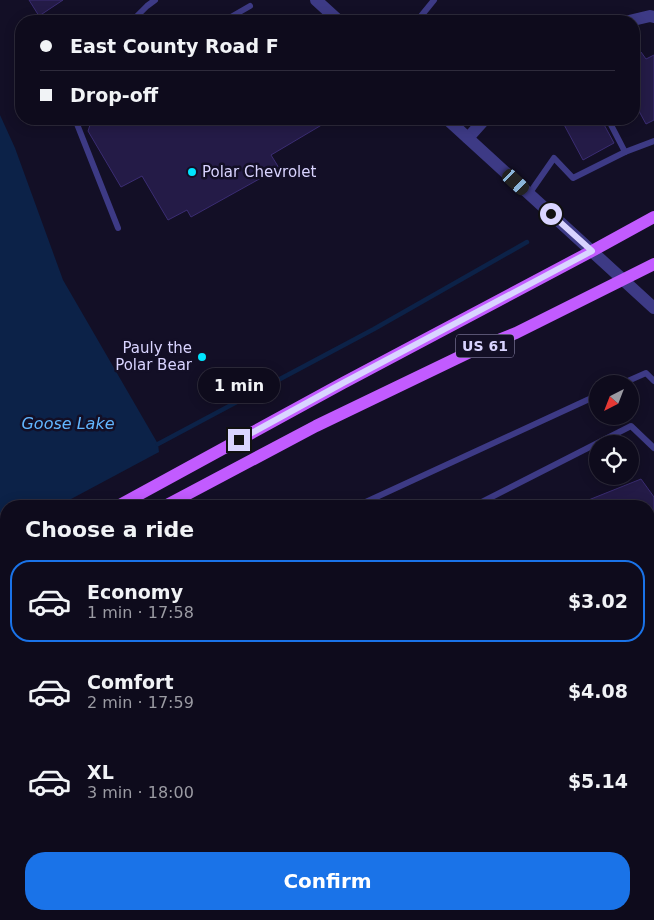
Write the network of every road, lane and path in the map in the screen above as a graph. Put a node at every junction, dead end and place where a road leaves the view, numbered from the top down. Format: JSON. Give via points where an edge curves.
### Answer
{"nodes":[{"id":1,"x":155,"y":0,"type":"edge"},
{"id":2,"x":316,"y":0,"type":"edge"},
{"id":3,"x":434,"y":0,"type":"edge"},
{"id":4,"x":250,"y":6,"type":"dead end"},
{"id":5,"x":138,"y":15,"type":"edge"},
{"id":6,"x":234,"y":15,"type":"edge"},
{"id":7,"x":332,"y":15,"type":"edge"},
{"id":8,"x":422,"y":15,"type":"edge"},
{"id":9,"x":654,"y":17,"type":"edge"},
{"id":10,"x":640,"y":18,"type":"edge"},
{"id":11,"x":77,"y":125,"type":"edge"},
{"id":12,"x":454,"y":125,"type":"edge"},
{"id":13,"x":480,"y":125,"type":"edge"},
{"id":14,"x":611,"y":125,"type":"edge"},
{"id":15,"x":468,"y":138,"type":"junction"},
{"id":16,"x":654,"y":141,"type":"edge"},
{"id":17,"x":625,"y":152,"type":"junction"},
{"id":18,"x":528,"y":194,"type":"junction"},
{"id":19,"x":654,"y":217,"type":"edge"},
{"id":20,"x":118,"y":228,"type":"dead end"},
{"id":21,"x":592,"y":251,"type":"junction"},
{"id":22,"x":654,"y":264,"type":"edge"},
{"id":23,"x":623,"y":280,"type":"junction"},
{"id":24,"x":654,"y":308,"type":"edge"},
{"id":25,"x":639,"y":375,"type":"edge"},
{"id":26,"x":654,"y":381,"type":"edge"},
{"id":27,"x":589,"y":399,"type":"edge"},
{"id":28,"x":654,"y":448,"type":"edge"},
{"id":29,"x":129,"y":500,"type":"edge"},
{"id":30,"x":176,"y":500,"type":"edge"},
{"id":31,"x":370,"y":500,"type":"edge"},
{"id":32,"x":486,"y":500,"type":"edge"}],
"edges":[{"from":1,"to":5,"type":"lane"},
{"from":2,"to":7,"type":"street"},
{"from":3,"to":8,"type":"lane"},
{"from":4,"to":6,"type":"lane"},
{"from":9,"to":10,"type":"street"},
{"from":11,"to":20,"type":"lane"},
{"from":12,"to":15,"type":"street"},
{"from":13,"to":15,"type":"street"},
{"from":14,"to":17,"type":"lane"},
{"from":15,"to":18,"type":"street"},
{"from":16,"to":17,"type":"lane"},
{"from":17,"to":18,"type":"lane","via":[[573,178],[554,158]]},
{"from":18,"to":21,"type":"street"},
{"from":19,"to":21,"type":"main road","number":"US 61"},
{"from":21,"to":23,"type":"street"},
{"from":21,"to":29,"type":"main road","number":"US 61"},
{"from":22,"to":23,"type":"main road","number":"US 61"},
{"from":23,"to":24,"type":"street"},
{"from":23,"to":30,"type":"main road","number":"US 61","via":[[316,426]]},
{"from":25,"to":26,"type":"lane","via":[[646,372]]},
{"from":27,"to":31,"type":"lane"},
{"from":28,"to":32,"type":"lane","via":[[630,426]]}]}
